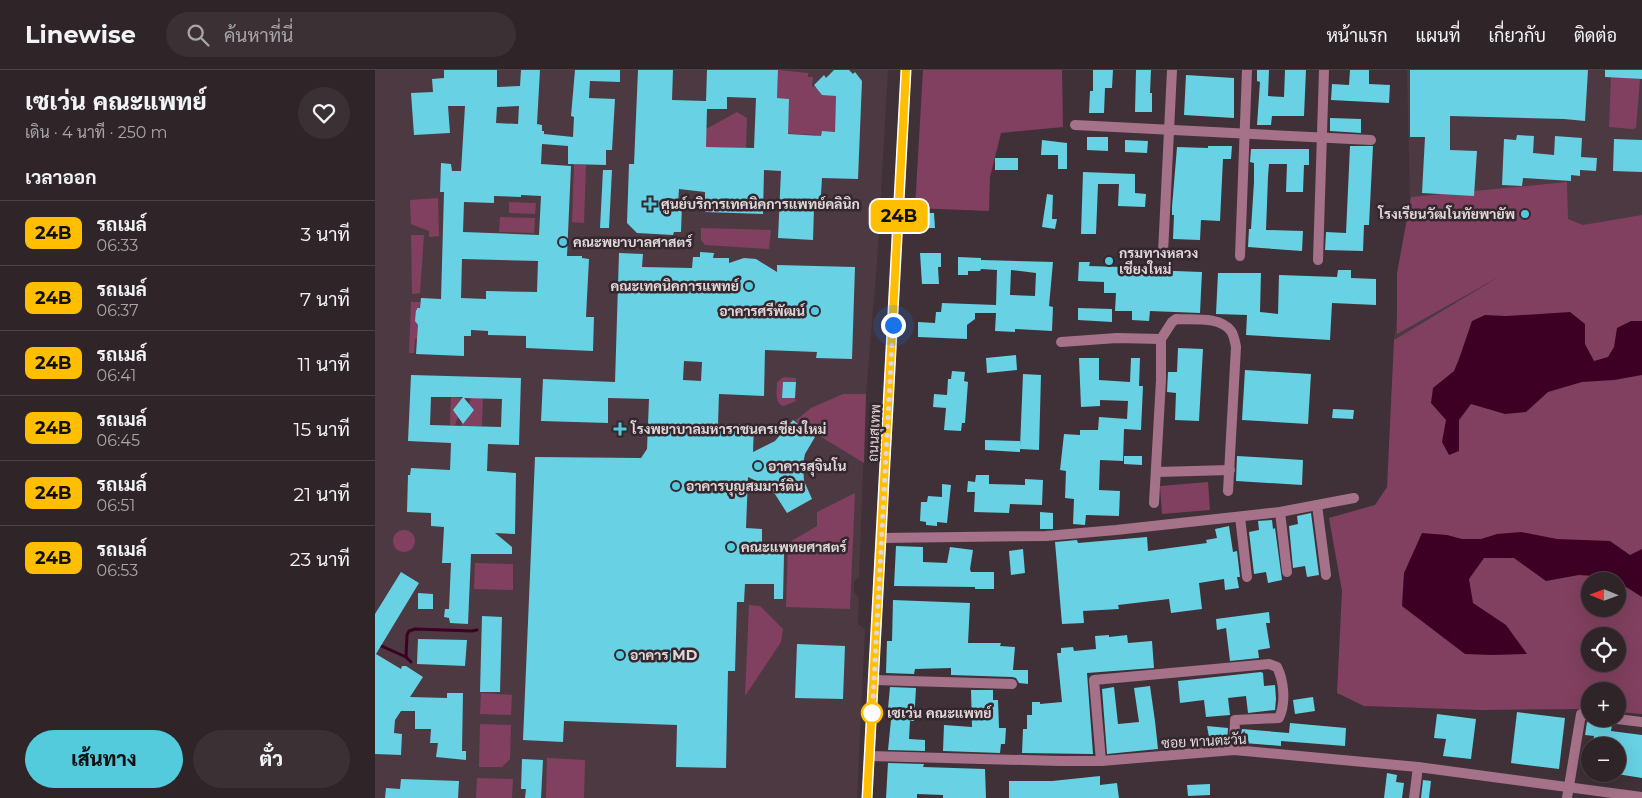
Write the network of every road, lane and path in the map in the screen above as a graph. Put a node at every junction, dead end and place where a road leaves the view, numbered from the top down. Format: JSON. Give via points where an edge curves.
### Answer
{"nodes":[{"id":1,"x":906,"y":70,"type":"edge"},
{"id":2,"x":1172,"y":70,"type":"edge"},
{"id":3,"x":1247,"y":70,"type":"edge"},
{"id":4,"x":1325,"y":70,"type":"edge"},
{"id":5,"x":1075,"y":125,"type":"dead end"},
{"id":6,"x":1168,"y":129,"type":"junction"},
{"id":7,"x":1245,"y":134,"type":"junction"},
{"id":8,"x":1322,"y":137,"type":"junction"},
{"id":9,"x":1371,"y":140,"type":"dead end"},
{"id":10,"x":1163,"y":253,"type":"dead end"},
{"id":11,"x":1240,"y":256,"type":"dead end"},
{"id":12,"x":1318,"y":260,"type":"dead end"},
{"id":13,"x":1161,"y":339,"type":"junction"},
{"id":14,"x":1061,"y":342,"type":"dead end"},
{"id":15,"x":1230,"y":470,"type":"junction"},
{"id":16,"x":1157,"y":472,"type":"junction"},
{"id":17,"x":1229,"y":490,"type":"dead end"},
{"id":18,"x":1354,"y":498,"type":"dead end"},
{"id":19,"x":1154,"y":503,"type":"dead end"},
{"id":20,"x":1317,"y":505,"type":"junction"},
{"id":21,"x":1280,"y":512,"type":"junction"},
{"id":22,"x":1240,"y":517,"type":"junction"},
{"id":23,"x":882,"y":538,"type":"junction"},
{"id":24,"x":1287,"y":572,"type":"dead end"},
{"id":25,"x":1326,"y":575,"type":"dead end"},
{"id":26,"x":1247,"y":577,"type":"dead end"},
{"id":27,"x":874,"y":680,"type":"junction"},
{"id":28,"x":1012,"y":684,"type":"dead end"},
{"id":29,"x":1581,"y":714,"type":"edge"},
{"id":30,"x":1626,"y":720,"type":"edge"},
{"id":31,"x":1642,"y":722,"type":"edge"},
{"id":32,"x":1234,"y":750,"type":"junction"},
{"id":33,"x":870,"y":756,"type":"junction"},
{"id":34,"x":1101,"y":761,"type":"junction"},
{"id":35,"x":1418,"y":767,"type":"junction"},
{"id":36,"x":1567,"y":793,"type":"edge"},
{"id":37,"x":1642,"y":797,"type":"edge"},
{"id":38,"x":867,"y":798,"type":"edge"},
{"id":39,"x":1414,"y":798,"type":"edge"}],
"edges":[{"from":1,"to":23,"type":"main road","name":"ถนนสุเทพ"},
{"from":2,"to":6,"type":"street"},
{"from":3,"to":7,"type":"street"},
{"from":4,"to":8,"type":"street"},
{"from":5,"to":6,"type":"street"},
{"from":6,"to":7,"type":"street"},
{"from":6,"to":10,"type":"street"},
{"from":7,"to":8,"type":"street"},
{"from":7,"to":11,"type":"street"},
{"from":8,"to":9,"type":"street"},
{"from":8,"to":12,"type":"street"},
{"from":13,"to":14,"type":"street"},
{"from":13,"to":15,"type":"street","via":[[1176,318],[1217,321],[1232,332],[1236,347]]},
{"from":13,"to":16,"type":"street"},
{"from":15,"to":16,"type":"street"},
{"from":15,"to":17,"type":"street"},
{"from":16,"to":19,"type":"street"},
{"from":18,"to":20,"type":"street"},
{"from":20,"to":21,"type":"street"},
{"from":20,"to":25,"type":"street"},
{"from":21,"to":22,"type":"street"},
{"from":21,"to":24,"type":"street"},
{"from":22,"to":23,"type":"street","via":[[1046,536]]},
{"from":22,"to":26,"type":"street"},
{"from":23,"to":27,"type":"main road","name":"ถนนสุเทพ"},
{"from":27,"to":28,"type":"street"},
{"from":27,"to":33,"type":"main road","name":"ถนนสุเทพ"},
{"from":29,"to":36,"type":"street"},
{"from":30,"to":31,"type":"street"},
{"from":32,"to":34,"type":"street","name":"ซอย ทานตะวัน"},
{"from":32,"to":34,"type":"street","via":[[1235,720],[1279,718],[1283,710],[1282,677],[1277,667],[1269,664],[1094,680]]},
{"from":32,"to":35,"type":"street","name":"ซอย ทานตะวัน"},
{"from":33,"to":34,"type":"street","name":"ซอย ทานตะวัน"},
{"from":33,"to":38,"type":"main road","name":"ถนนสุเทพ"},
{"from":35,"to":36,"type":"street","name":"ซอย ทานตะวัน"},
{"from":35,"to":39,"type":"street"},
{"from":36,"to":37,"type":"street","name":"ซอย ทานตะวัน"}]}
